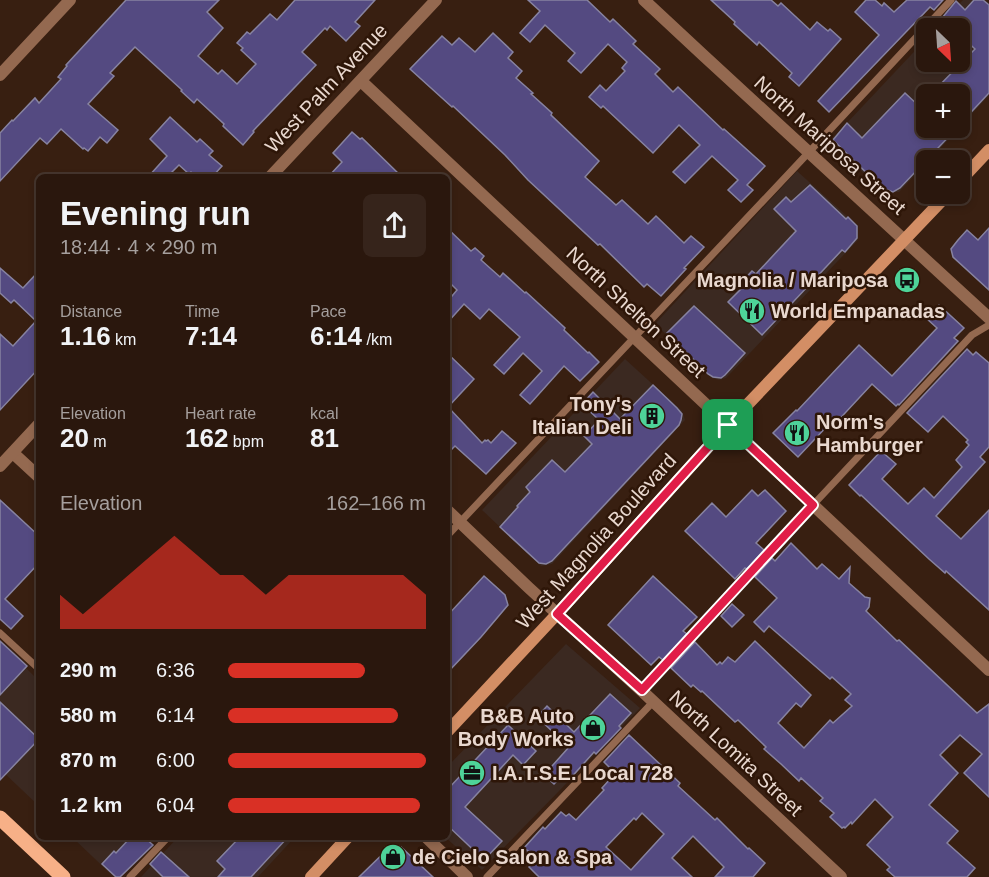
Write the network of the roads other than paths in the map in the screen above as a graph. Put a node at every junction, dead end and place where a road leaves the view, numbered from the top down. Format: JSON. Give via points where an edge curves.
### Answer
{"nodes":[{"id":1,"x":70,"y":0,"type":"edge"},
{"id":2,"x":436,"y":0,"type":"edge"},
{"id":3,"x":644,"y":0,"type":"edge"},
{"id":4,"x":951,"y":0,"type":"edge"},
{"id":5,"x":0,"y":75,"type":"edge"},
{"id":6,"x":361,"y":81,"type":"junction"},
{"id":7,"x":989,"y":150,"type":"edge"},
{"id":8,"x":809,"y":152,"type":"junction"},
{"id":9,"x":970,"y":170,"type":"edge"},
{"id":10,"x":273,"y":174,"type":"edge"},
{"id":11,"x":939,"y":204,"type":"edge"},
{"id":12,"x":905,"y":240,"type":"junction"},
{"id":13,"x":989,"y":318,"type":"edge"},
{"id":14,"x":989,"y":325,"type":"edge"},
{"id":15,"x":635,"y":338,"type":"junction"},
{"id":16,"x":728,"y":425,"type":"junction"},
{"id":17,"x":36,"y":427,"type":"edge"},
{"id":18,"x":13,"y":453,"type":"junction"},
{"id":19,"x":0,"y":466,"type":"edge"},
{"id":20,"x":36,"y":474,"type":"edge"},
{"id":21,"x":813,"y":505,"type":"junction"},
{"id":22,"x":450,"y":513,"type":"edge"},
{"id":23,"x":460,"y":522,"type":"junction"},
{"id":24,"x":450,"y":533,"type":"edge"},
{"id":25,"x":557,"y":614,"type":"junction"},
{"id":26,"x":0,"y":633,"type":"edge"},
{"id":27,"x":36,"y":666,"type":"edge"},
{"id":28,"x":989,"y":670,"type":"edge"},
{"id":29,"x":642,"y":690,"type":"junction"},
{"id":30,"x":653,"y":702,"type":"junction"},
{"id":31,"x":450,"y":729,"type":"edge"},
{"id":32,"x":0,"y":818,"type":"edge"},
{"id":33,"x":165,"y":840,"type":"edge"},
{"id":34,"x":345,"y":840,"type":"edge"},
{"id":35,"x":429,"y":840,"type":"edge"},
{"id":36,"x":63,"y":877,"type":"edge"},
{"id":37,"x":130,"y":877,"type":"edge"},
{"id":38,"x":311,"y":877,"type":"edge"},
{"id":39,"x":467,"y":877,"type":"edge"},
{"id":40,"x":487,"y":877,"type":"edge"},
{"id":41,"x":841,"y":877,"type":"edge"}],
"edges":[{"from":1,"to":5,"type":"street"},
{"from":2,"to":6,"type":"street","name":"West Palm Avenue"},
{"from":3,"to":8,"type":"street","name":"North Mariposa Street"},
{"from":4,"to":8,"type":"lane"},
{"from":6,"to":10,"type":"street","name":"West Palm Avenue"},
{"from":6,"to":15,"type":"street","name":"North Shelton Street"},
{"from":7,"to":9,"type":"main road"},
{"from":8,"to":12,"type":"street","name":"North Mariposa Street"},
{"from":8,"to":15,"type":"lane"},
{"from":11,"to":12,"type":"main road","name":"West Magnolia Boulevard"},
{"from":12,"to":13,"type":"street","name":"North Mariposa Street"},
{"from":12,"to":16,"type":"main road","name":"West Magnolia Boulevard"},
{"from":14,"to":21,"type":"lane","via":[[972,335]]},
{"from":15,"to":16,"type":"street","name":"North Shelton Street"},
{"from":15,"to":23,"type":"lane"},
{"from":16,"to":21,"type":"street","name":"North Shelton Street"},
{"from":16,"to":25,"type":"main road","name":"West Magnolia Boulevard"},
{"from":17,"to":18,"type":"street"},
{"from":18,"to":19,"type":"street"},
{"from":18,"to":20,"type":"street"},
{"from":21,"to":28,"type":"street","name":"North Shelton Street"},
{"from":21,"to":29,"type":"lane"},
{"from":22,"to":23,"type":"street","name":"North Lomita Street"},
{"from":23,"to":24,"type":"lane"},
{"from":23,"to":25,"type":"street","name":"North Lomita Street"},
{"from":25,"to":29,"type":"street","name":"North Lomita Street"},
{"from":25,"to":31,"type":"main road","name":"West Magnolia Boulevard"},
{"from":26,"to":27,"type":"lane"},
{"from":29,"to":30,"type":"street","name":"North Lomita Street"},
{"from":30,"to":40,"type":"lane"},
{"from":30,"to":41,"type":"street","name":"North Lomita Street"},
{"from":32,"to":36,"type":"main road"},
{"from":33,"to":37,"type":"lane"},
{"from":34,"to":38,"type":"main road"},
{"from":35,"to":39,"type":"street"}]}
